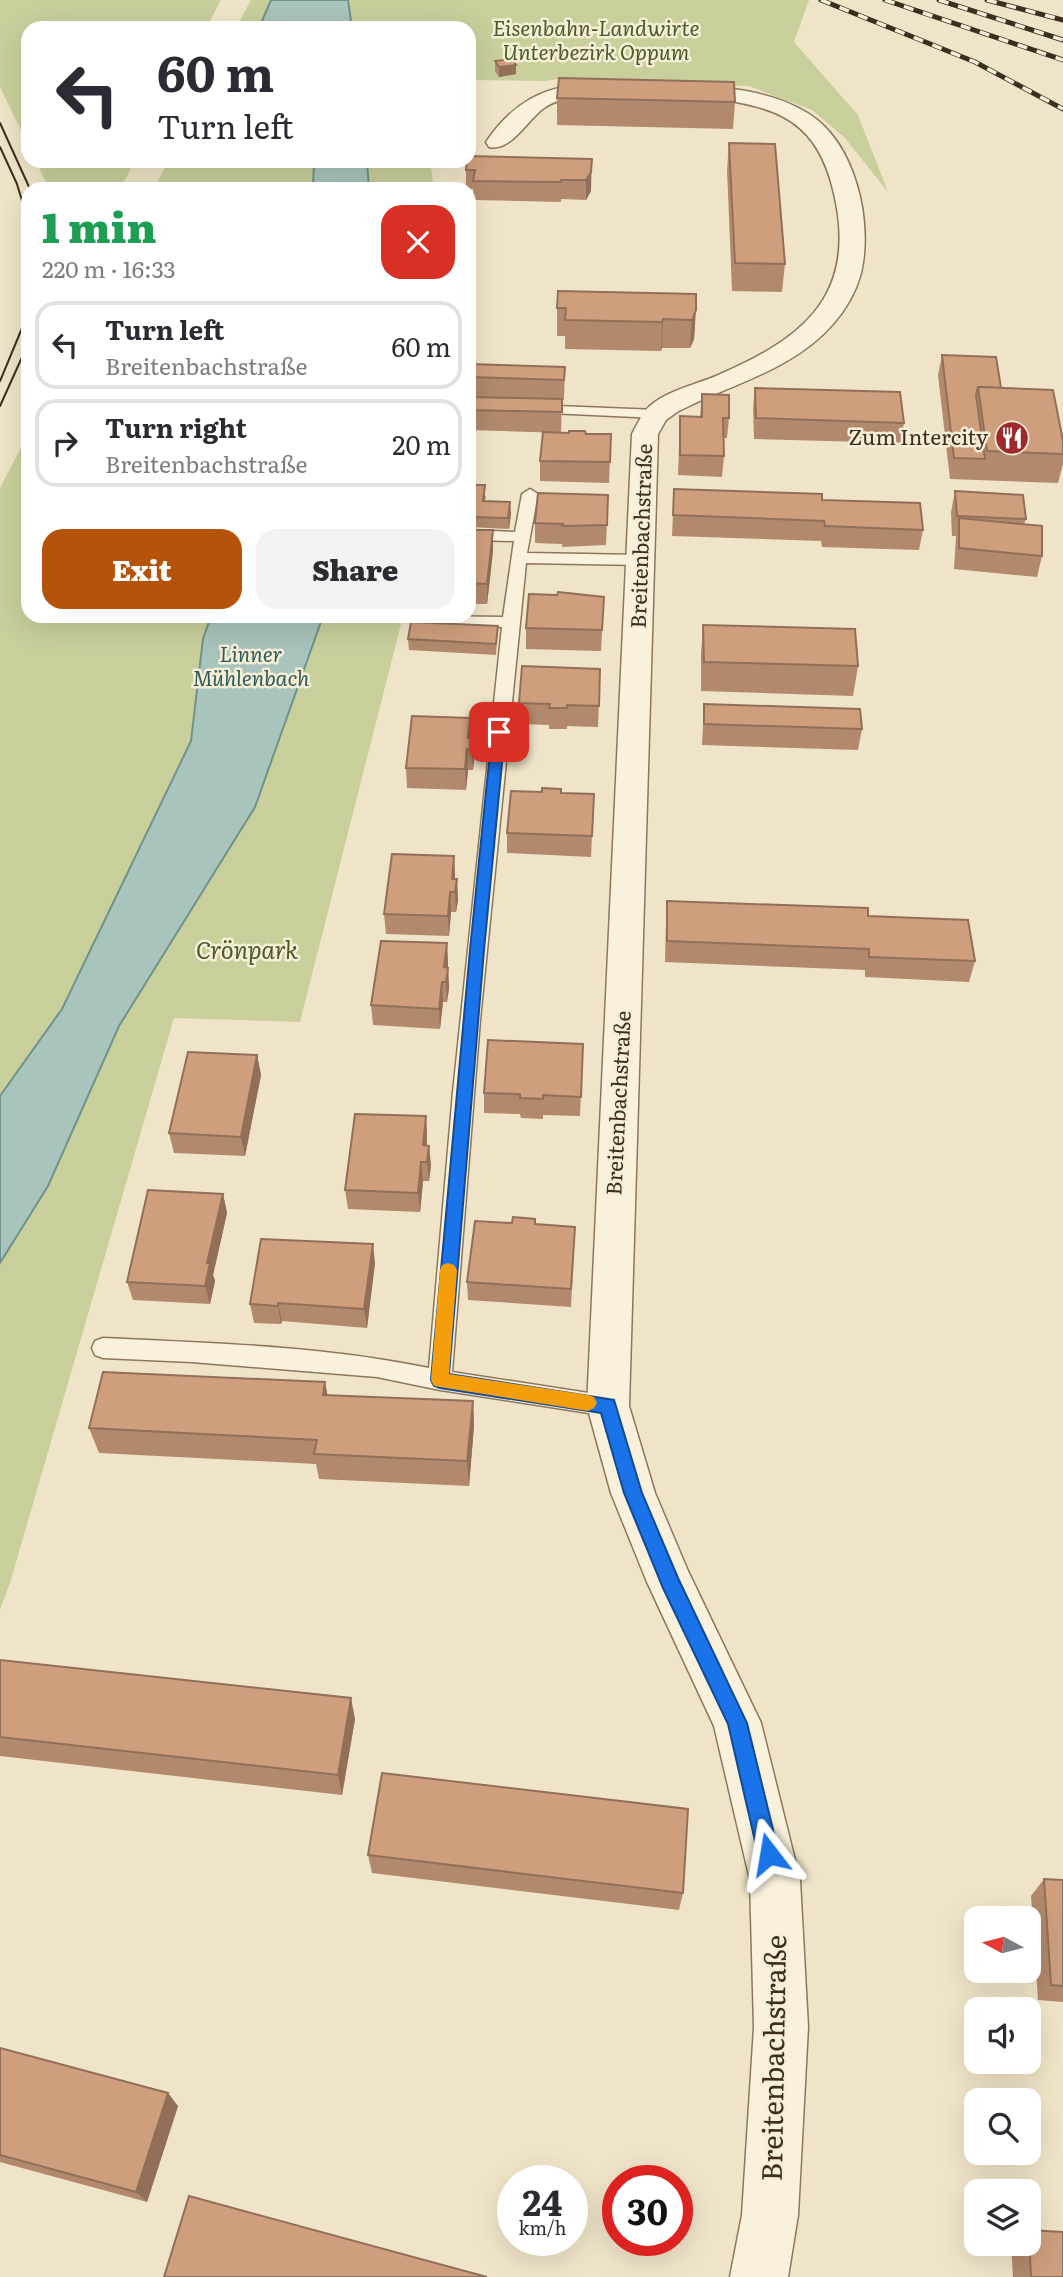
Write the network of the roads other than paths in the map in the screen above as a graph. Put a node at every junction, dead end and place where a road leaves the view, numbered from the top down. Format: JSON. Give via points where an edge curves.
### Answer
{"nodes":[{"id":1,"x":497,"y":142,"type":"dead end"},
{"id":2,"x":518,"y":409,"type":"edge"},
{"id":3,"x":657,"y":414,"type":"junction"},
{"id":4,"x":530,"y":494,"type":"dead end"},
{"id":5,"x":476,"y":535,"type":"edge"},
{"id":6,"x":521,"y":537,"type":"junction"},
{"id":7,"x":519,"y":558,"type":"junction"},
{"id":8,"x":641,"y":560,"type":"junction"},
{"id":9,"x":476,"y":621,"type":"edge"},
{"id":10,"x":510,"y":622,"type":"junction"},
{"id":11,"x":103,"y":1348,"type":"dead end"},
{"id":12,"x":440,"y":1380,"type":"junction"},
{"id":13,"x":608,"y":1406,"type":"junction"},
{"id":14,"x":760,"y":2277,"type":"edge"}],
"edges":[{"from":1,"to":3,"type":"street","name":"Breitenbachstraße","via":[[547,95],[586,90],[685,91],[764,101],[796,114],[833,152],[854,236],[851,269],[835,304],[810,333],[767,363]]},
{"from":2,"to":3,"type":"lane"},
{"from":3,"to":8,"type":"street","name":"Breitenbachstraße","via":[[645,434]]},
{"from":4,"to":6,"type":"lane"},
{"from":5,"to":6,"type":"lane"},
{"from":6,"to":7,"type":"lane"},
{"from":7,"to":8,"type":"lane"},
{"from":7,"to":10,"type":"lane"},
{"from":8,"to":13,"type":"street","name":"Breitenbachstraße"},
{"from":9,"to":10,"type":"lane"},
{"from":10,"to":12,"type":"lane"},
{"from":11,"to":12,"type":"lane","via":[[377,1367]]},
{"from":12,"to":13,"type":"lane"},
{"from":13,"to":14,"type":"street","name":"Breitenbachstraße","via":[[633,1493],[737,1723],[775,1880],[780,2028],[770,2215]]}]}
